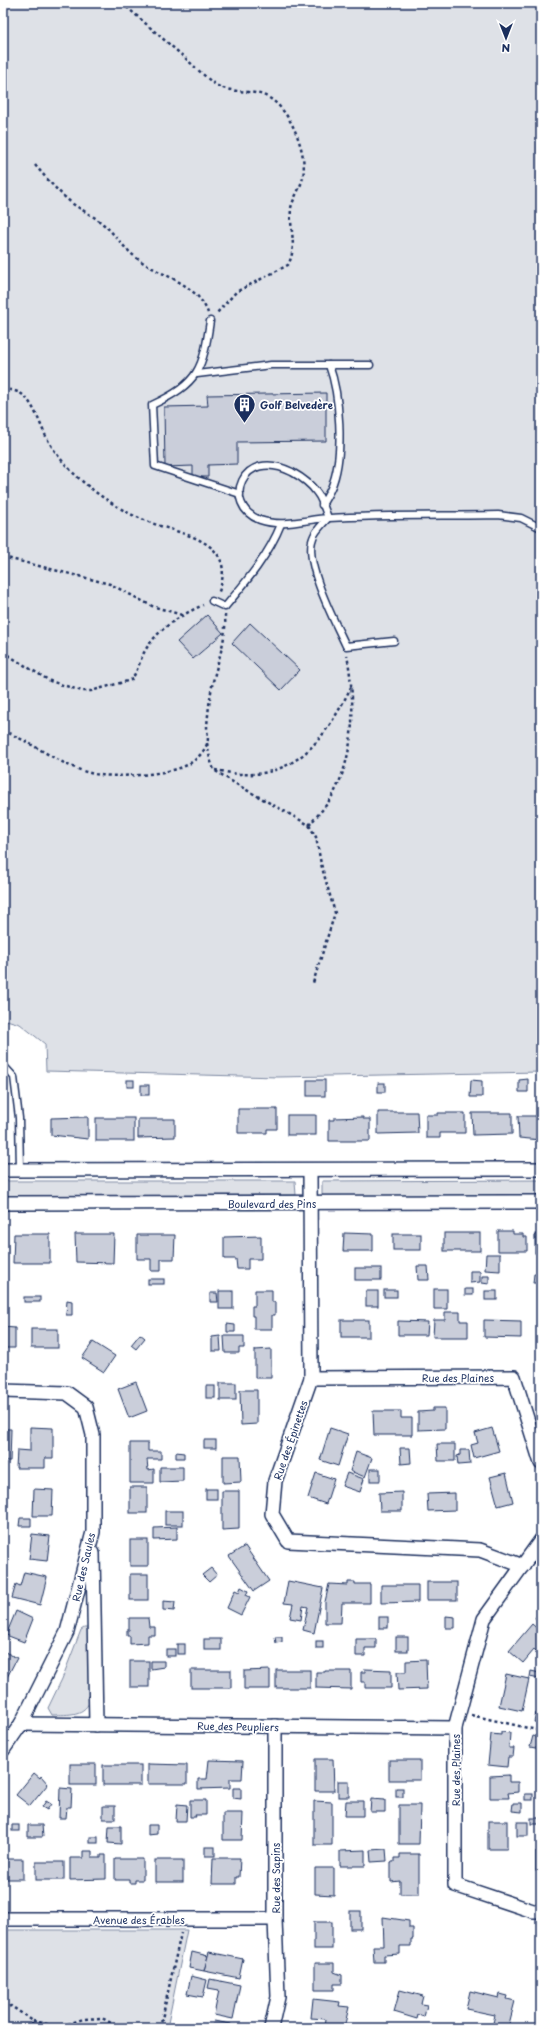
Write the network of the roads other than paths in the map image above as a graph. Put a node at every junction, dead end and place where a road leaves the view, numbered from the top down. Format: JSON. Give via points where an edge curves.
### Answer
{"nodes":[{"id":1,"x":210,"y":321,"type":"road end"},
{"id":2,"x":329,"y":365,"type":"junction"},
{"id":3,"x":370,"y":365,"type":"dead end"},
{"id":4,"x":197,"y":374,"type":"junction"},
{"id":5,"x":240,"y":494,"type":"junction"},
{"id":6,"x":322,"y":505,"type":"junction"},
{"id":7,"x":328,"y":518,"type":"junction"},
{"id":8,"x":281,"y":524,"type":"junction"},
{"id":9,"x":541,"y":528,"type":"edge"},
{"id":10,"x":212,"y":601,"type":"road end"},
{"id":11,"x":394,"y":641,"type":"dead end"},
{"id":12,"x":3,"y":1065,"type":"edge"},
{"id":13,"x":541,"y":1169,"type":"edge"},
{"id":14,"x":3,"y":1170,"type":"edge"},
{"id":15,"x":20,"y":1170,"type":"junction"},
{"id":16,"x":310,"y":1170,"type":"junction"},
{"id":17,"x":541,"y":1202,"type":"edge"},
{"id":18,"x":3,"y":1203,"type":"edge"},
{"id":19,"x":311,"y":1203,"type":"junction"},
{"id":20,"x":311,"y":1378,"type":"junction"},
{"id":21,"x":3,"y":1392,"type":"edge"},
{"id":22,"x":541,"y":1463,"type":"edge"},
{"id":23,"x":93,"y":1532,"type":"junction"},
{"id":24,"x":541,"y":1540,"type":"edge"},
{"id":25,"x":523,"y":1566,"type":"junction"},
{"id":26,"x":21,"y":1724,"type":"junction"},
{"id":27,"x":96,"y":1725,"type":"junction"},
{"id":28,"x":275,"y":1726,"type":"junction"},
{"id":29,"x":455,"y":1728,"type":"junction"},
{"id":30,"x":3,"y":1750,"type":"edge"},
{"id":31,"x":541,"y":1911,"type":"edge"},
{"id":32,"x":3,"y":1919,"type":"edge"},
{"id":33,"x":275,"y":1919,"type":"junction"},
{"id":34,"x":271,"y":2028,"type":"edge"}],
"edges":[{"from":1,"to":4,"type":"lane","via":[[205,355]]},
{"from":2,"to":3,"type":"lane"},
{"from":2,"to":4,"type":"lane","via":[[271,365]]},
{"from":2,"to":6,"type":"lane","via":[[335,380],[339,406],[339,434],[333,482]]},
{"from":4,"to":5,"type":"lane","via":[[168,398],[152,405],[155,466]]},
{"from":5,"to":6,"type":"lane","via":[[242,480],[250,470],[262,465],[280,466],[301,477],[318,494]]},
{"from":5,"to":8,"type":"lane","via":[[244,507],[250,514],[260,520]]},
{"from":6,"to":7,"type":"lane"},
{"from":7,"to":8,"type":"lane"},
{"from":7,"to":9,"type":"lane","via":[[498,515],[521,518]]},
{"from":7,"to":11,"type":"lane","via":[[313,537],[310,552],[313,567],[346,646]]},
{"from":8,"to":10,"type":"lane","via":[[275,539],[260,562],[225,607]]},
{"from":12,"to":15,"type":"lane","via":[[14,1077],[19,1118]]},
{"from":13,"to":16,"type":"street"},
{"from":14,"to":15,"type":"street"},
{"from":15,"to":16,"type":"street"},
{"from":16,"to":19,"type":"street","name":"Rue des Épinettes"},
{"from":17,"to":19,"type":"street","name":"Boulevard des Pins"},
{"from":18,"to":19,"type":"street","name":"Boulevard des Pins"},
{"from":19,"to":20,"type":"street","name":"Rue des Épinettes"},
{"from":20,"to":22,"type":"street","name":"Rue des Plaines","via":[[514,1377]]},
{"from":20,"to":25,"type":"street","name":"Rue des Épinettes","via":[[275,1481],[272,1514],[288,1541],[480,1550]]},
{"from":21,"to":23,"type":"street","name":"Rue des Saules","via":[[67,1393],[86,1407],[93,1434]]},
{"from":23,"to":26,"type":"street","name":"Rue des Saules","via":[[67,1632]]},
{"from":23,"to":27,"type":"street"},
{"from":24,"to":25,"type":"street","name":"Rue des Plaines"},
{"from":25,"to":29,"type":"street","name":"Rue des Plaines","via":[[484,1619]]},
{"from":26,"to":27,"type":"street","name":"Rue des Peupliers"},
{"from":26,"to":30,"type":"street","name":"Rue des Saules"},
{"from":27,"to":28,"type":"street","name":"Rue des Peupliers"},
{"from":28,"to":29,"type":"street","name":"Rue des Peupliers"},
{"from":28,"to":33,"type":"street","name":"Rue des Sapins"},
{"from":29,"to":31,"type":"street","name":"Rue des Plaines","via":[[455,1885],[533,1911]]},
{"from":32,"to":33,"type":"street","name":"Avenue des Érables"},
{"from":33,"to":34,"type":"street","name":"Rue des Sapins","via":[[278,1997]]}]}
